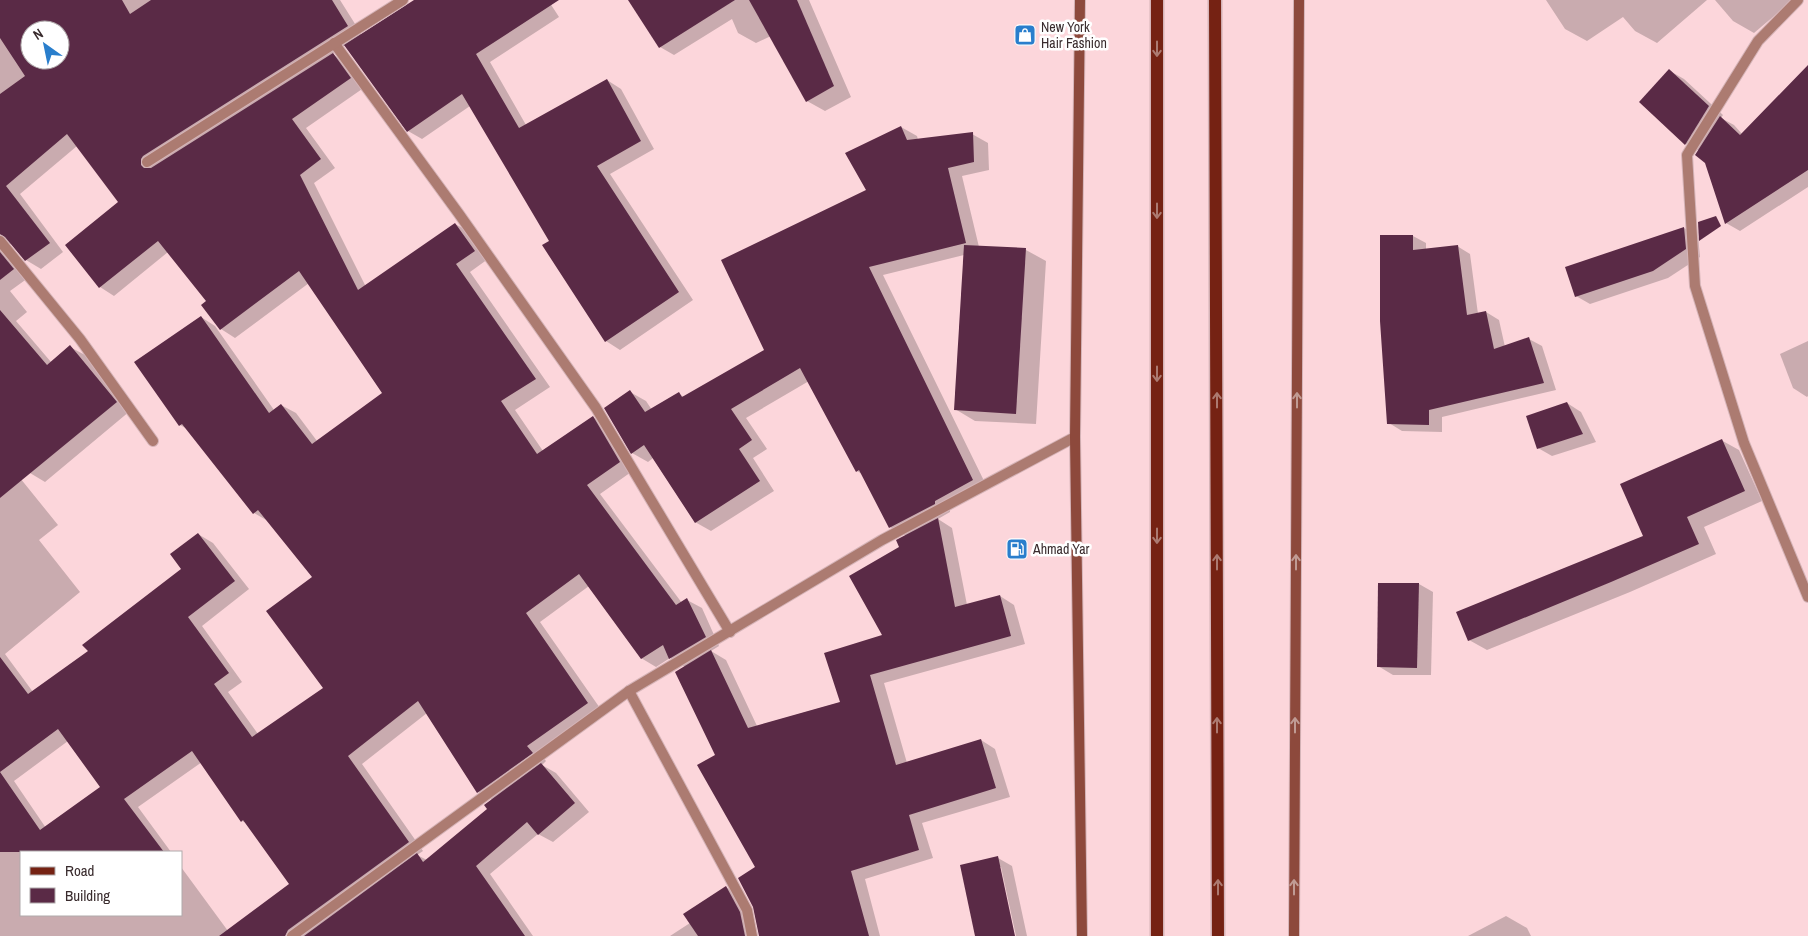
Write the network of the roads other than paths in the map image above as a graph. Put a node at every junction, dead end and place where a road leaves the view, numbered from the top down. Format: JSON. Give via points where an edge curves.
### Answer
{"nodes":[{"id":1,"x":403,"y":0,"type":"edge"},
{"id":2,"x":1080,"y":0,"type":"edge"},
{"id":3,"x":1158,"y":0,"type":"edge"},
{"id":4,"x":1216,"y":0,"type":"edge"},
{"id":5,"x":1299,"y":0,"type":"edge"},
{"id":6,"x":1798,"y":0,"type":"edge"},
{"id":7,"x":334,"y":43,"type":"junction"},
{"id":8,"x":147,"y":162,"type":"dead end"},
{"id":9,"x":0,"y":240,"type":"edge"},
{"id":10,"x":1075,"y":436,"type":"junction"},
{"id":11,"x":153,"y":441,"type":"dead end"},
{"id":12,"x":1808,"y":597,"type":"edge"},
{"id":13,"x":730,"y":632,"type":"junction"},
{"id":14,"x":629,"y":691,"type":"junction"},
{"id":15,"x":292,"y":936,"type":"edge"},
{"id":16,"x":752,"y":936,"type":"edge"},
{"id":17,"x":1082,"y":936,"type":"edge"},
{"id":18,"x":1157,"y":936,"type":"edge"},
{"id":19,"x":1218,"y":936,"type":"edge"},
{"id":20,"x":1294,"y":936,"type":"edge"}],
"edges":[{"from":1,"to":7,"type":"street"},
{"from":2,"to":10,"type":"main road"},
{"from":3,"to":18,"type":"main road","one_way":true},
{"from":19,"to":4,"type":"main road","one_way":true},
{"from":20,"to":5,"type":"main road","one_way":true},
{"from":6,"to":12,"type":"street","via":[[1758,41],[1687,155],[1695,286],[1744,443]]},
{"from":7,"to":8,"type":"street"},
{"from":7,"to":13,"type":"street","via":[[596,408]]},
{"from":9,"to":11,"type":"street","via":[[80,339]]},
{"from":10,"to":13,"type":"street","via":[[882,540]]},
{"from":10,"to":17,"type":"main road"},
{"from":13,"to":14,"type":"street"},
{"from":14,"to":15,"type":"street"},
{"from":14,"to":16,"type":"street","via":[[747,910]]}]}
